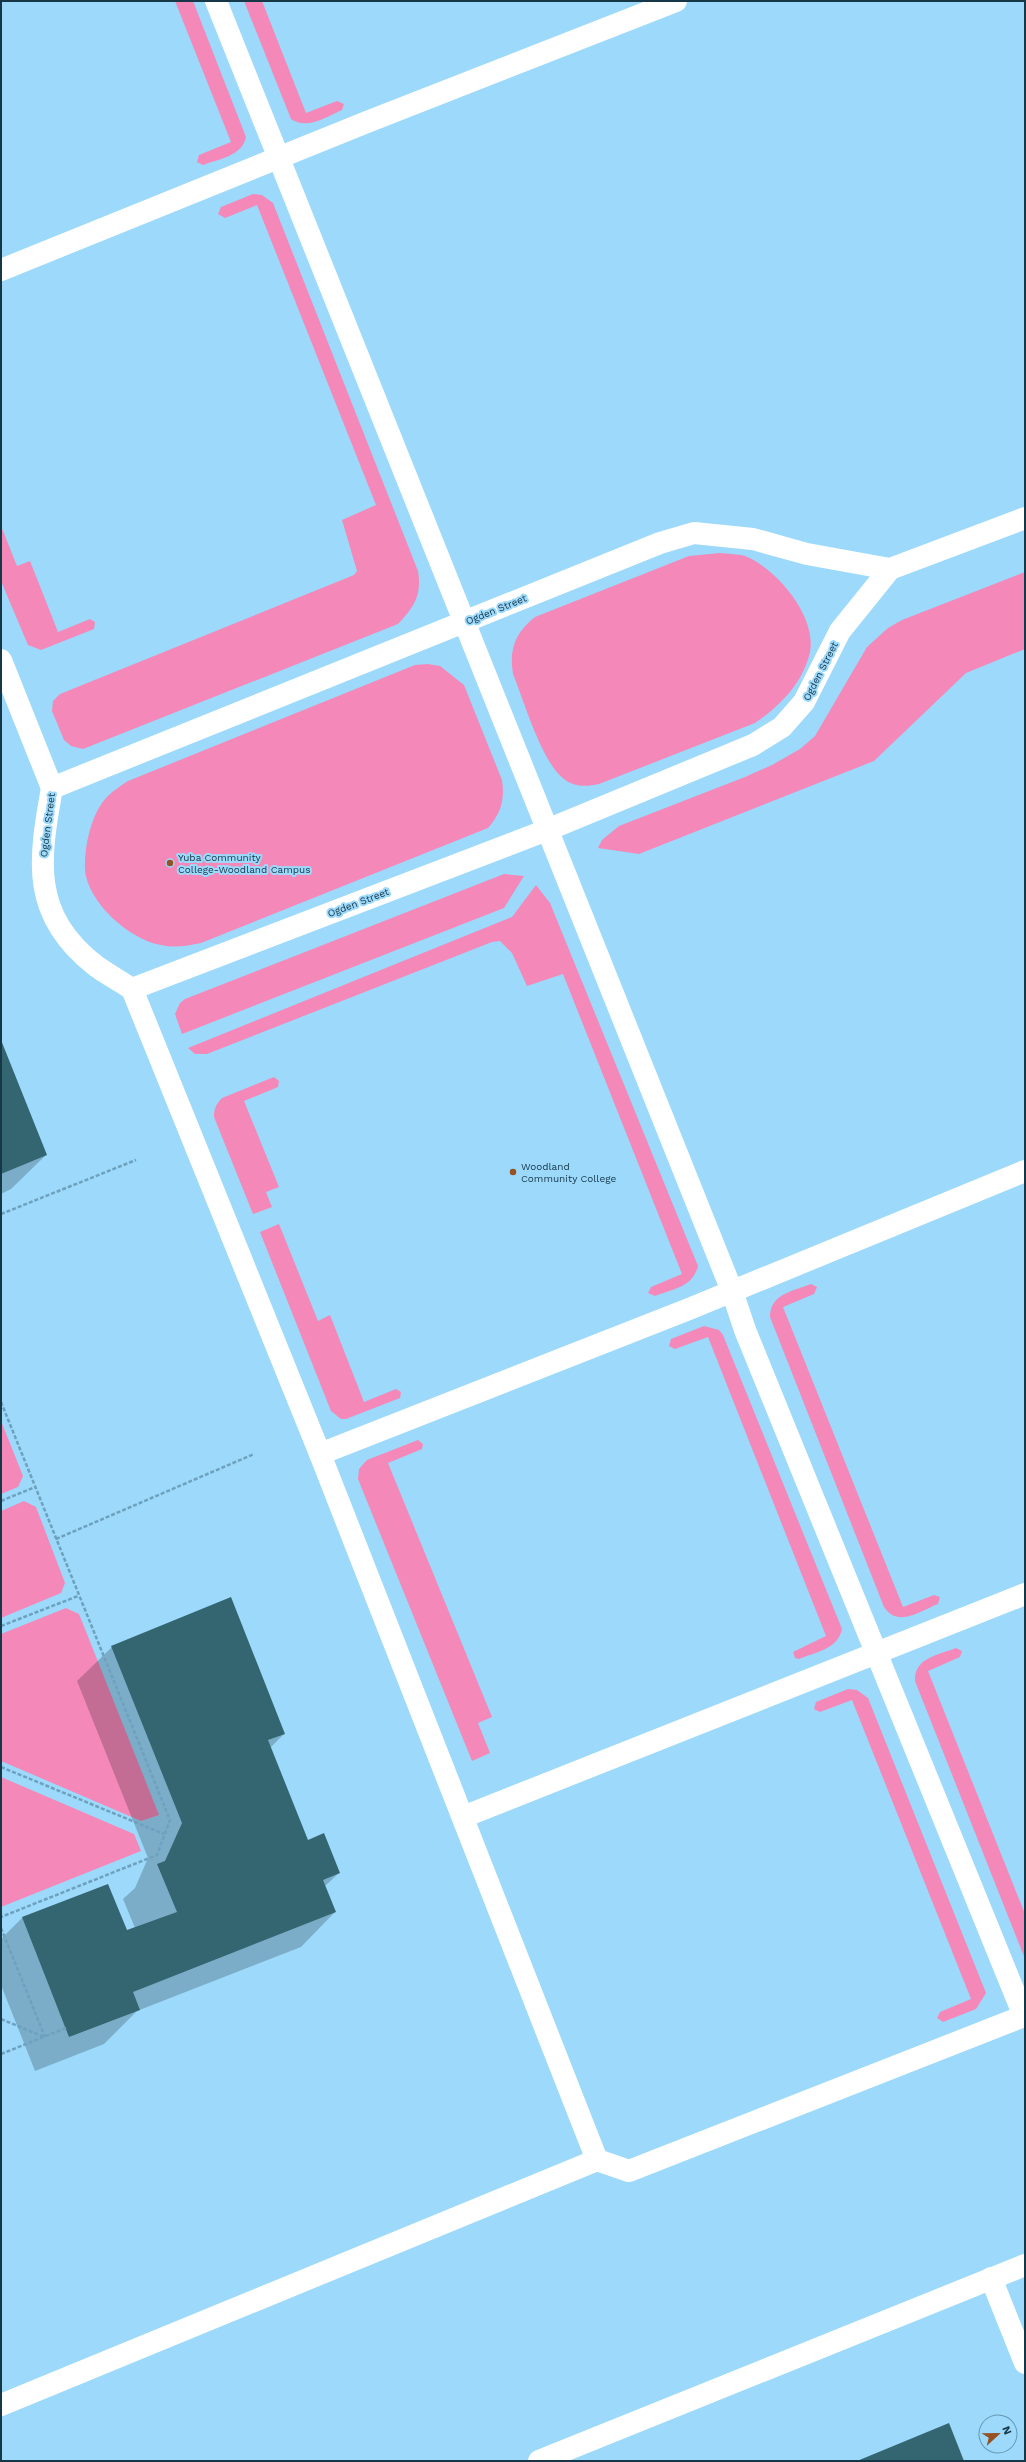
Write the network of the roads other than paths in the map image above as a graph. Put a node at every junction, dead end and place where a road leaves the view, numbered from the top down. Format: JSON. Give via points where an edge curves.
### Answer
{"nodes":[{"id":1,"x":216,"y":1,"type":"edge"},
{"id":2,"x":676,"y":1,"type":"edge"},
{"id":3,"x":279,"y":159,"type":"junction"},
{"id":4,"x":1,"y":270,"type":"edge"},
{"id":5,"x":1025,"y":518,"type":"edge"},
{"id":6,"x":890,"y":569,"type":"junction"},
{"id":7,"x":463,"y":622,"type":"junction"},
{"id":8,"x":1,"y":660,"type":"edge"},
{"id":9,"x":52,"y":788,"type":"junction"},
{"id":10,"x":547,"y":830,"type":"junction"},
{"id":11,"x":132,"y":989,"type":"junction"},
{"id":12,"x":1025,"y":1170,"type":"edge"},
{"id":13,"x":732,"y":1291,"type":"junction"},
{"id":14,"x":320,"y":1454,"type":"junction"},
{"id":15,"x":1025,"y":1594,"type":"edge"},
{"id":16,"x":877,"y":1653,"type":"junction"},
{"id":17,"x":463,"y":1817,"type":"junction"},
{"id":18,"x":598,"y":2160,"type":"junction"},
{"id":19,"x":1025,"y":2264,"type":"edge"},
{"id":20,"x":991,"y":2278,"type":"junction"},
{"id":21,"x":1025,"y":2363,"type":"edge"},
{"id":22,"x":1,"y":2405,"type":"edge"},
{"id":23,"x":568,"y":2456,"type":"edge"},
{"id":24,"x":539,"y":2461,"type":"edge"}],
"edges":[{"from":1,"to":3,"type":"street"},
{"from":2,"to":3,"type":"street"},
{"from":3,"to":4,"type":"street"},
{"from":3,"to":7,"type":"street"},
{"from":5,"to":6,"type":"street"},
{"from":6,"to":7,"type":"street","name":"Ogden Street","via":[[807,554],[753,539],[694,533],[660,543]]},
{"from":6,"to":10,"type":"street","name":"Ogden Street","via":[[840,631],[804,702],[782,727],[753,745]]},
{"from":7,"to":9,"type":"street","name":"Ogden Street"},
{"from":7,"to":10,"type":"street"},
{"from":8,"to":9,"type":"street"},
{"from":9,"to":11,"type":"street","name":"Ogden Street","via":[[42,857],[43,881],[50,912],[72,941],[96,965]]},
{"from":10,"to":11,"type":"street","name":"Ogden Street"},
{"from":10,"to":13,"type":"street"},
{"from":11,"to":14,"type":"street"},
{"from":12,"to":13,"type":"street"},
{"from":13,"to":14,"type":"street"},
{"from":13,"to":16,"type":"street","via":[[748,1337]]},
{"from":14,"to":17,"type":"street"},
{"from":15,"to":16,"type":"street"},
{"from":16,"to":17,"type":"street"},
{"from":16,"to":18,"type":"street","via":[[1024,2016],[629,2171]]},
{"from":17,"to":18,"type":"street"},
{"from":18,"to":22,"type":"street"},
{"from":19,"to":20,"type":"street"},
{"from":20,"to":21,"type":"street"},
{"from":20,"to":23,"type":"street"},
{"from":23,"to":24,"type":"street"}]}
